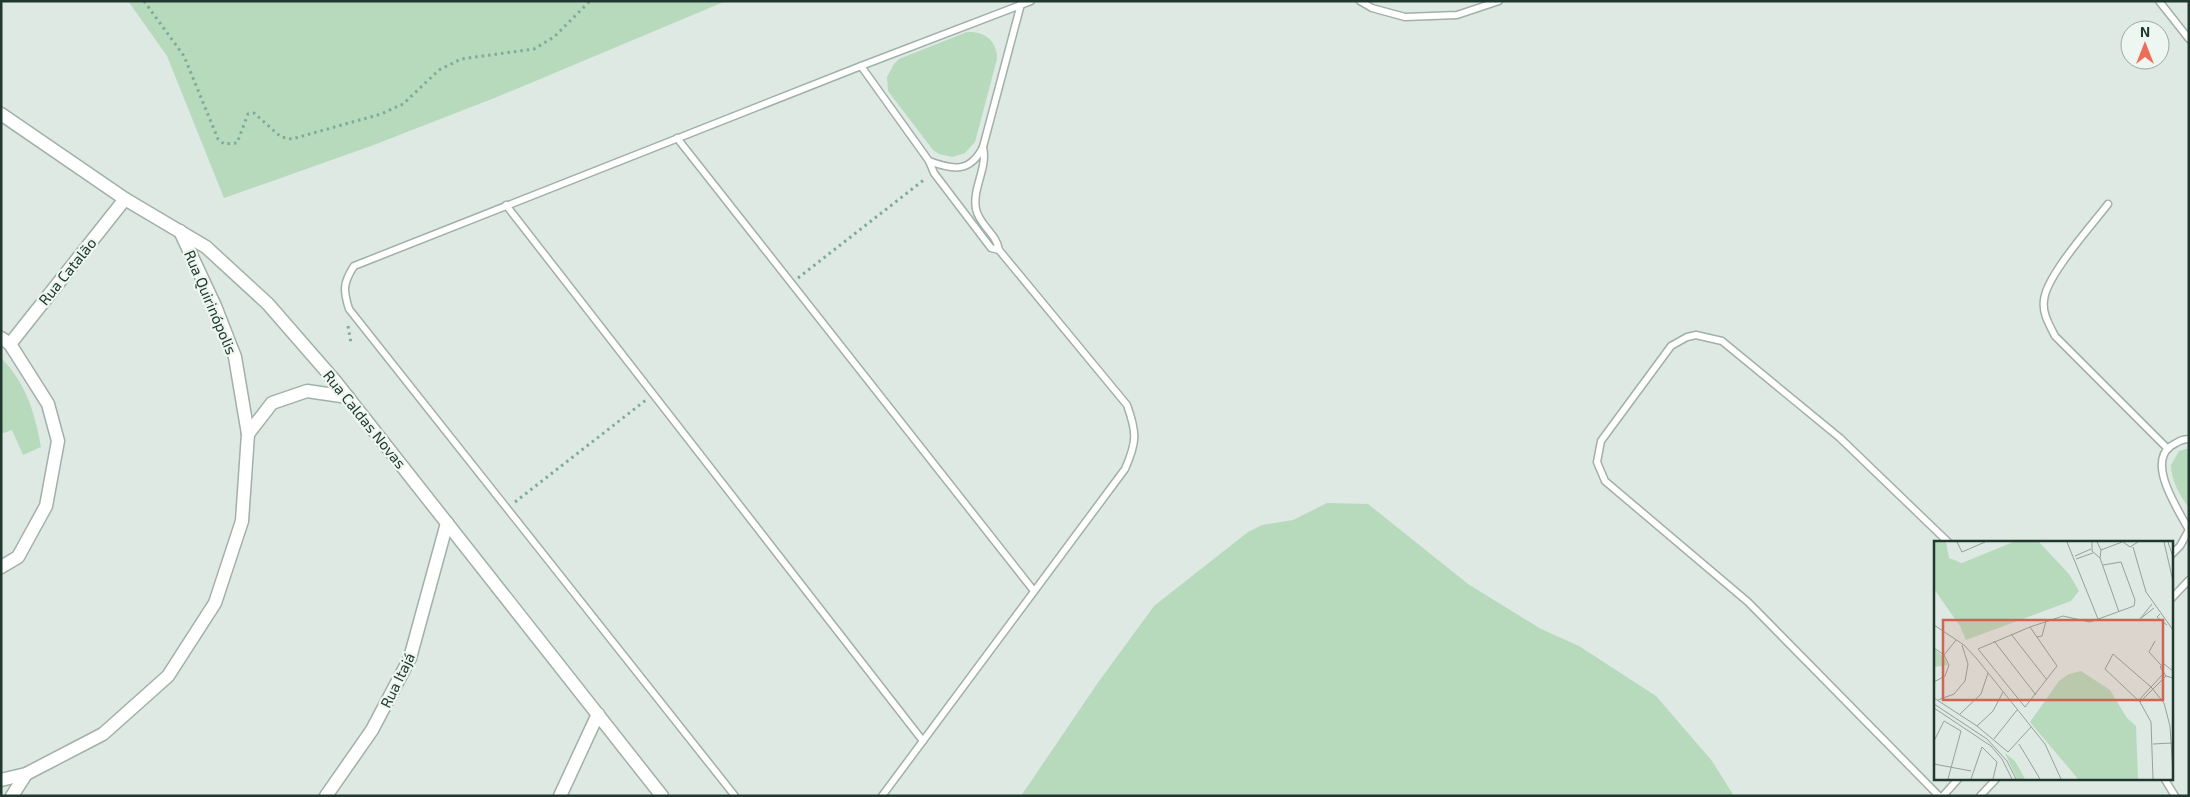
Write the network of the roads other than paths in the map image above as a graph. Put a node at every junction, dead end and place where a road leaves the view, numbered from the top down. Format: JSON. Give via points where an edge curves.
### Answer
{"nodes":[{"id":1,"x":1031,"y":1,"type":"edge"},
{"id":2,"x":1360,"y":1,"type":"edge"},
{"id":3,"x":1498,"y":1,"type":"edge"},
{"id":4,"x":2159,"y":1,"type":"edge"},
{"id":5,"x":1021,"y":4,"type":"junction"},
{"id":6,"x":2189,"y":39,"type":"edge"},
{"id":7,"x":861,"y":66,"type":"junction"},
{"id":8,"x":1,"y":114,"type":"edge"},
{"id":9,"x":678,"y":138,"type":"junction"},
{"id":10,"x":983,"y":147,"type":"junction"},
{"id":11,"x":929,"y":161,"type":"junction"},
{"id":12,"x":125,"y":199,"type":"junction"},
{"id":13,"x":2108,"y":204,"type":"dead end"},
{"id":14,"x":506,"y":205,"type":"junction"},
{"id":15,"x":180,"y":230,"type":"junction"},
{"id":16,"x":999,"y":250,"type":"junction"},
{"id":17,"x":5,"y":341,"type":"edge"},
{"id":18,"x":348,"y":397,"type":"junction"},
{"id":19,"x":248,"y":434,"type":"junction"},
{"id":20,"x":2189,"y":439,"type":"edge"},
{"id":21,"x":2168,"y":449,"type":"junction"},
{"id":22,"x":447,"y":523,"type":"junction"},
{"id":23,"x":2189,"y":530,"type":"edge"},
{"id":24,"x":1947,"y":541,"type":"edge"},
{"id":25,"x":2172,"y":554,"type":"edge"},
{"id":26,"x":1,"y":567,"type":"edge"},
{"id":27,"x":2189,"y":580,"type":"edge"},
{"id":28,"x":1034,"y":591,"type":"junction"},
{"id":29,"x":2172,"y":597,"type":"edge"},
{"id":30,"x":598,"y":714,"type":"junction"},
{"id":31,"x":924,"y":741,"type":"junction"},
{"id":32,"x":26,"y":774,"type":"junction"},
{"id":33,"x":1,"y":780,"type":"edge"},
{"id":34,"x":1957,"y":780,"type":"edge"},
{"id":35,"x":1995,"y":780,"type":"edge"},
{"id":36,"x":2165,"y":780,"type":"edge"},
{"id":37,"x":12,"y":796,"type":"edge"},
{"id":38,"x":326,"y":796,"type":"edge"},
{"id":39,"x":560,"y":796,"type":"edge"},
{"id":40,"x":662,"y":796,"type":"edge"},
{"id":41,"x":735,"y":796,"type":"edge"},
{"id":42,"x":882,"y":796,"type":"edge"},
{"id":43,"x":1941,"y":796,"type":"edge"},
{"id":44,"x":1980,"y":796,"type":"edge"},
{"id":45,"x":2175,"y":796,"type":"edge"}],
"edges":[{"from":1,"to":5,"type":"lane"},
{"from":2,"to":3,"type":"lane","via":[[1372,8],[1405,16],[1457,15]]},
{"from":4,"to":6,"type":"lane"},
{"from":5,"to":7,"type":"lane"},
{"from":5,"to":10,"type":"lane"},
{"from":7,"to":9,"type":"lane"},
{"from":7,"to":11,"type":"lane"},
{"from":8,"to":12,"type":"street","name":"Rua Caldas Novas"},
{"from":9,"to":14,"type":"lane"},
{"from":9,"to":28,"type":"lane"},
{"from":10,"to":11,"type":"lane","via":[[977,158],[966,167],[946,167]]},
{"from":10,"to":16,"type":"lane","via":[[985,158],[976,196],[977,214],[998,243]]},
{"from":11,"to":16,"type":"lane","via":[[934,173],[991,248]]},
{"from":12,"to":15,"type":"street","name":"Rua Caldas Novas"},
{"from":12,"to":17,"type":"street","name":"Rua Catalão"},
{"from":13,"to":21,"type":"lane","via":[[2049,282],[2044,300],[2046,319],[2055,336]]},
{"from":14,"to":31,"type":"lane"},
{"from":14,"to":41,"type":"lane","via":[[354,266],[345,281],[349,310]]},
{"from":15,"to":18,"type":"street","name":"Rua Caldas Novas","via":[[206,247],[268,304]]},
{"from":15,"to":19,"type":"street","name":"Rua Quirinópolis","via":[[235,357]]},
{"from":16,"to":28,"type":"lane","via":[[1127,405],[1135,428],[1134,450],[1125,469]]},
{"from":17,"to":26,"type":"street","via":[[48,404],[58,441],[46,506],[18,557]]},
{"from":18,"to":19,"type":"street","via":[[307,391],[272,403]]},
{"from":18,"to":22,"type":"street","name":"Rua Caldas Novas"},
{"from":19,"to":32,"type":"street","name":"Rua Quirinópolis","via":[[242,521],[215,603],[168,676],[103,734]]},
{"from":20,"to":21,"type":"lane","via":[[2182,439]]},
{"from":21,"to":23,"type":"lane","via":[[2161,463],[2164,479]]},
{"from":22,"to":30,"type":"street","name":"Rua Caldas Novas"},
{"from":22,"to":38,"type":"street","name":"Rua Itajá","via":[[410,658],[372,730]]},
{"from":23,"to":25,"type":"lane"},
{"from":24,"to":43,"type":"lane","via":[[1840,438],[1722,341],[1696,335],[1671,346],[1601,441],[1597,462],[1605,481],[1748,602]]},
{"from":27,"to":29,"type":"lane"},
{"from":28,"to":31,"type":"lane"},
{"from":30,"to":39,"type":"street"},
{"from":30,"to":40,"type":"street","name":"Rua Caldas Novas"},
{"from":31,"to":42,"type":"lane"},
{"from":32,"to":33,"type":"street","name":"Rua Quirinópolis"},
{"from":32,"to":37,"type":"street"},
{"from":34,"to":43,"type":"lane"},
{"from":35,"to":44,"type":"lane"},
{"from":36,"to":45,"type":"lane"}]}
